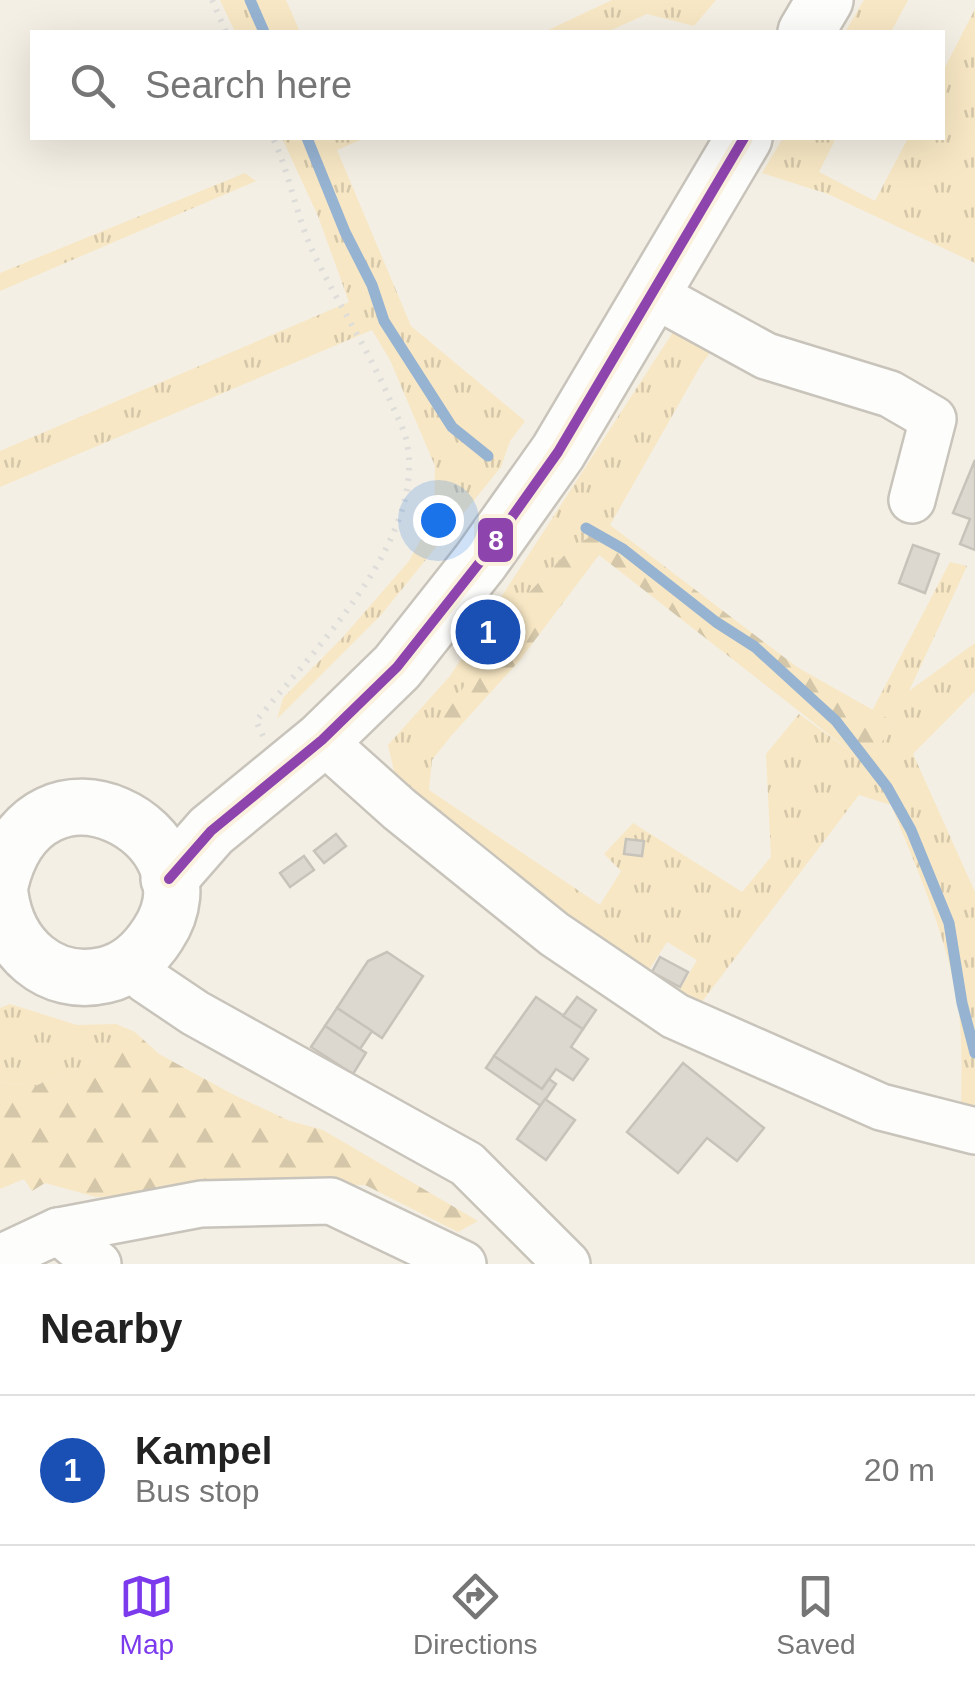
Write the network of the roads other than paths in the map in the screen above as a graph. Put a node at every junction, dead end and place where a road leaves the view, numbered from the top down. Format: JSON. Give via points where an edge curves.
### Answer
{"nodes":[{"id":1,"x":826,"y":0,"type":"edge"},
{"id":2,"x":807,"y":30,"type":"edge"},
{"id":3,"x":743,"y":140,"type":"edge"},
{"id":4,"x":651,"y":293,"type":"junction"},
{"id":5,"x":912,"y":500,"type":"dead end"},
{"id":6,"x":301,"y":756,"type":"junction"},
{"id":7,"x":158,"y":856,"type":"junction"},
{"id":8,"x":6,"y":924,"type":"edge"},
{"id":9,"x":130,"y":964,"type":"junction"},
{"id":10,"x":975,"y":1130,"type":"edge"},
{"id":11,"x":58,"y":1231,"type":"junction"},
{"id":12,"x":0,"y":1258,"type":"edge"},
{"id":13,"x":98,"y":1264,"type":"edge"},
{"id":14,"x":463,"y":1264,"type":"edge"},
{"id":15,"x":567,"y":1264,"type":"edge"}],
"edges":[{"from":1,"to":2,"type":"street"},
{"from":3,"to":4,"type":"street"},
{"from":4,"to":5,"type":"street","via":[[766,356],[890,394],[933,419]]},
{"from":4,"to":6,"type":"street","via":[[558,452],[480,562],[397,667]]},
{"from":6,"to":7,"type":"street","via":[[211,830]]},
{"from":6,"to":10,"type":"street","via":[[399,809],[554,934],[675,1016],[880,1107]]},
{"from":7,"to":8,"type":"street","via":[[123,816],[110,811],[68,808],[42,818],[6,861]]},
{"from":7,"to":9,"type":"street","via":[[170,903],[163,927]]},
{"from":8,"to":9,"type":"street","via":[[56,973],[82,978]]},
{"from":9,"to":15,"type":"street","via":[[195,1013],[467,1164]]},
{"from":11,"to":12,"type":"street"},
{"from":11,"to":13,"type":"street"},
{"from":11,"to":14,"type":"street","via":[[200,1204],[331,1201]]}]}
